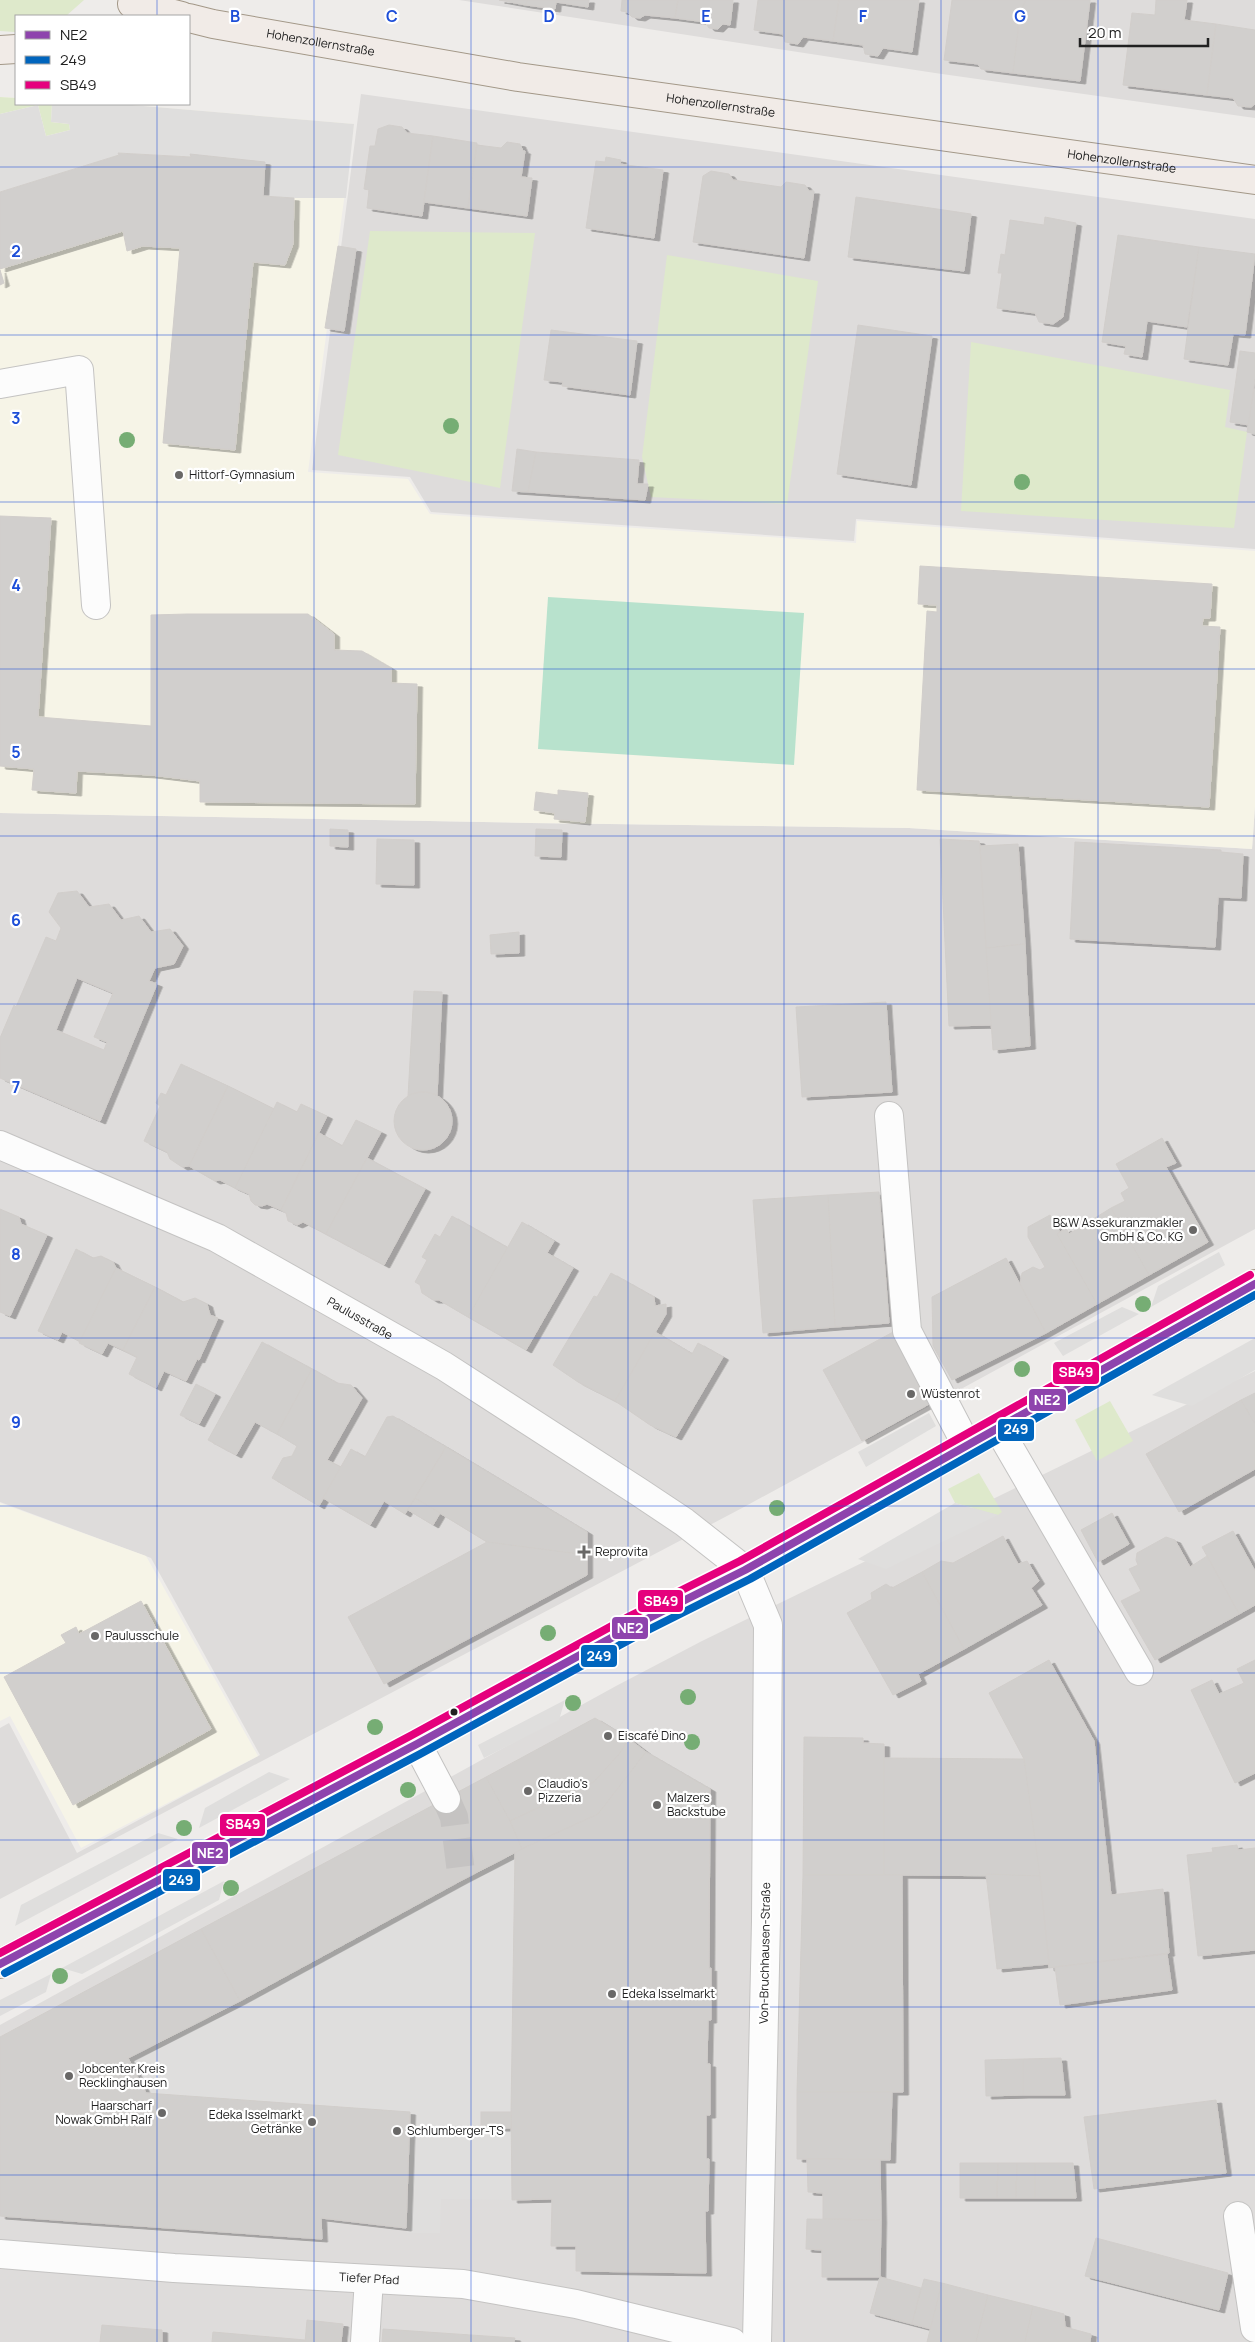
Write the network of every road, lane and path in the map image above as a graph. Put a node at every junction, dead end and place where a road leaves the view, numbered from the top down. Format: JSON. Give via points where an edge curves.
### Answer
{"nodes":[{"id":1,"x":130,"y":7,"type":"edge"},
{"id":2,"x":176,"y":15,"type":"edge"},
{"id":3,"x":190,"y":18,"type":"edge"},
{"id":4,"x":0,"y":50,"type":"edge"},
{"id":5,"x":15,"y":50,"type":"edge"},
{"id":6,"x":1255,"y":180,"type":"edge"},
{"id":7,"x":0,"y":384,"type":"edge"},
{"id":8,"x":96,"y":606,"type":"dead end"},
{"id":9,"x":889,"y":1116,"type":"dead end"},
{"id":10,"x":0,"y":1145,"type":"edge"},
{"id":11,"x":1255,"y":1284,"type":"edge"},
{"id":12,"x":998,"y":1428,"type":"junction"},
{"id":13,"x":967,"y":1446,"type":"junction"},
{"id":14,"x":745,"y":1570,"type":"junction"},
{"id":15,"x":1138,"y":1671,"type":"dead end"},
{"id":16,"x":417,"y":1744,"type":"junction"},
{"id":17,"x":446,"y":1800,"type":"tunnel mouth"},
{"id":18,"x":0,"y":1964,"type":"edge"},
{"id":19,"x":1238,"y":2216,"type":"dead end"},
{"id":20,"x":0,"y":2254,"type":"edge"},
{"id":21,"x":369,"y":2278,"type":"junction"},
{"id":22,"x":1255,"y":2328,"type":"edge"},
{"id":23,"x":365,"y":2342,"type":"edge"},
{"id":24,"x":732,"y":2342,"type":"edge"},
{"id":25,"x":757,"y":2342,"type":"edge"}],
"edges":[{"from":1,"to":2,"type":"main road"},
{"from":3,"to":6,"type":"main road","name":"Hohenzollernstraße","via":[[518,77]]},
{"from":4,"to":5,"type":"main road"},
{"from":7,"to":8,"type":"street","via":[[79,370]]},
{"from":9,"to":13,"type":"street","via":[[906,1331]]},
{"from":10,"to":14,"type":"street","name":"Paulusstraße","via":[[217,1238],[444,1366],[684,1522]]},
{"from":11,"to":12,"type":"main road"},
{"from":12,"to":13,"type":"main road"},
{"from":12,"to":15,"type":"street"},
{"from":13,"to":14,"type":"main road"},
{"from":14,"to":16,"type":"main road","via":[[626,1630]]},
{"from":14,"to":25,"type":"street","name":"Von-Bruchhausen-Straße","via":[[768,1625],[766,1931]]},
{"from":16,"to":17,"type":"street"},
{"from":16,"to":18,"type":"main road"},
{"from":19,"to":22,"type":"street"},
{"from":20,"to":21,"type":"street","name":"Tiefer Pfad","via":[[174,2268]]},
{"from":21,"to":23,"type":"street"},
{"from":21,"to":24,"type":"street","name":"Tiefer Pfad","via":[[463,2284],[576,2304]]}]}
